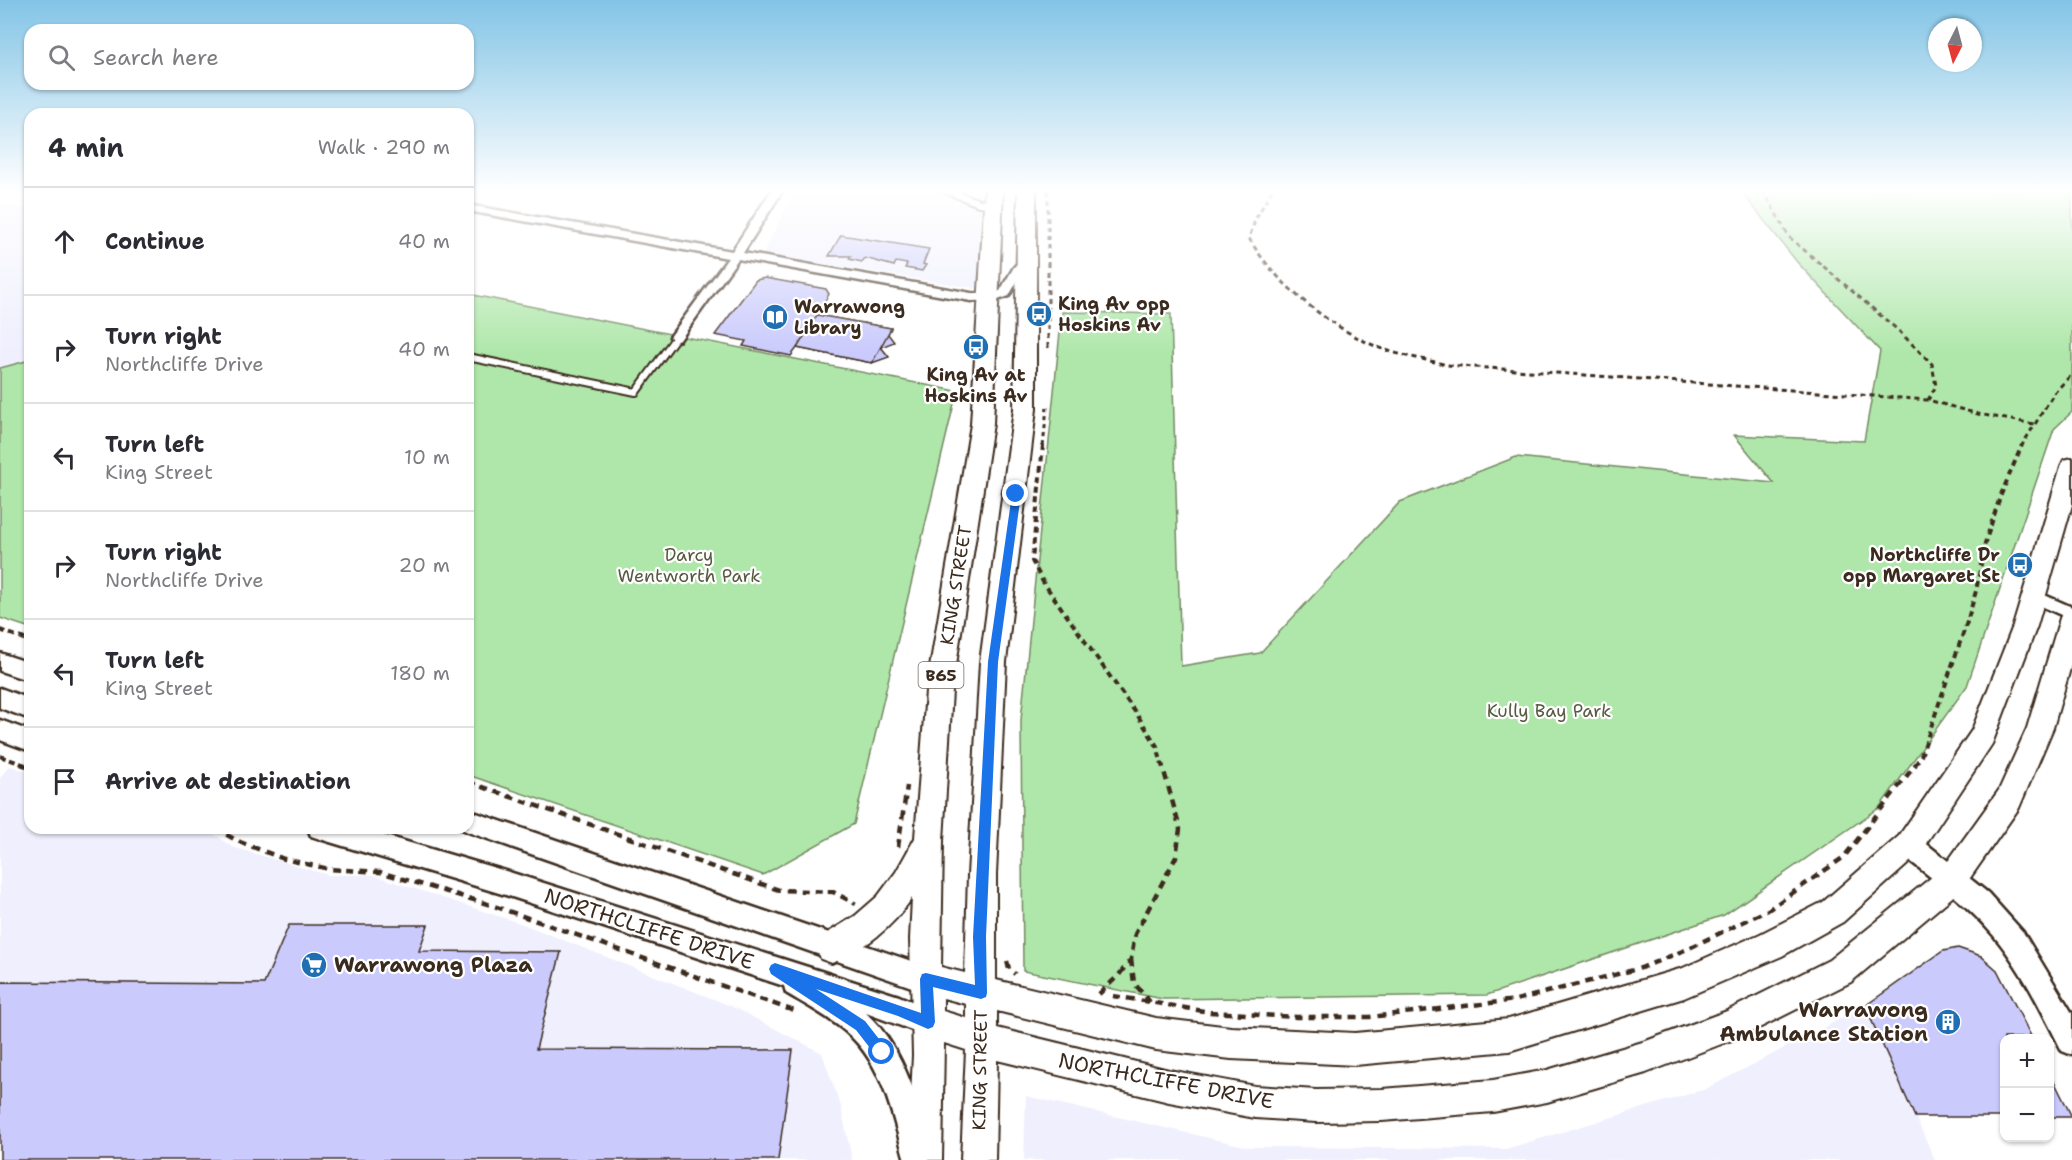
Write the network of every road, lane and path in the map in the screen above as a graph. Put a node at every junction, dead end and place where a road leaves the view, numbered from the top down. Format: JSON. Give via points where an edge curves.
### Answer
{"nodes":[{"id":1,"x":669,"y":244,"type":"edge"},
{"id":2,"x":743,"y":244,"type":"edge"},
{"id":3,"x":992,"y":244,"type":"edge"},
{"id":4,"x":1027,"y":244,"type":"edge"},
{"id":5,"x":1048,"y":244,"type":"edge"},
{"id":6,"x":1252,"y":244,"type":"edge"},
{"id":7,"x":1797,"y":244,"type":"edge"},
{"id":8,"x":735,"y":256,"type":"junction"},
{"id":9,"x":1027,"y":261,"type":"junction"},
{"id":10,"x":989,"y":298,"type":"junction"},
{"id":11,"x":676,"y":338,"type":"joint"},
{"id":12,"x":474,"y":358,"type":"edge"},
{"id":13,"x":1048,"y":362,"type":"dead end"},
{"id":14,"x":2072,"y":374,"type":"edge"},
{"id":15,"x":1047,"y":396,"type":"dead end"},
{"id":16,"x":1928,"y":400,"type":"junction"},
{"id":17,"x":2034,"y":424,"type":"junction"},
{"id":18,"x":2072,"y":466,"type":"edge"},
{"id":19,"x":2033,"y":596,"type":"junction"},
{"id":20,"x":2072,"y":616,"type":"edge"},
{"id":21,"x":0,"y":630,"type":"edge"},
{"id":22,"x":24,"y":639,"type":"edge"},
{"id":23,"x":0,"y":662,"type":"edge"},
{"id":24,"x":24,"y":670,"type":"edge"},
{"id":25,"x":0,"y":698,"type":"edge"},
{"id":26,"x":24,"y":707,"type":"edge"},
{"id":27,"x":0,"y":730,"type":"edge"},
{"id":28,"x":24,"y":739,"type":"edge"},
{"id":29,"x":0,"y":756,"type":"edge"},
{"id":30,"x":24,"y":765,"type":"edge"},
{"id":31,"x":474,"y":784,"type":"edge"},
{"id":32,"x":474,"y":823,"type":"edge"},
{"id":33,"x":223,"y":834,"type":"edge"},
{"id":34,"x":340,"y":834,"type":"edge"},
{"id":35,"x":929,"y":841,"type":"junction"},
{"id":36,"x":1909,"y":845,"type":"junction"},
{"id":37,"x":1953,"y":878,"type":"junction"},
{"id":38,"x":864,"y":908,"type":"dead end"},
{"id":39,"x":832,"y":948,"type":"junction"},
{"id":40,"x":1005,"y":957,"type":"dead end"},
{"id":41,"x":1131,"y":959,"type":"junction"},
{"id":42,"x":775,"y":969,"type":"junction"},
{"id":43,"x":1018,"y":976,"type":"dead end"},
{"id":44,"x":926,"y":979,"type":"junction"},
{"id":45,"x":1087,"y":991,"type":"dead end"},
{"id":46,"x":981,"y":993,"type":"junction"},
{"id":47,"x":1099,"y":994,"type":"junction"},
{"id":48,"x":1150,"y":1002,"type":"junction"},
{"id":49,"x":804,"y":1014,"type":"dead end"},
{"id":50,"x":928,"y":1022,"type":"junction"},
{"id":51,"x":982,"y":1041,"type":"junction"},
{"id":52,"x":2072,"y":1041,"type":"edge"},
{"id":53,"x":920,"y":1160,"type":"edge"},
{"id":54,"x":925,"y":1160,"type":"edge"},
{"id":55,"x":978,"y":1160,"type":"edge"}],
"edges":[{"from":1,"to":8,"type":"street"},
{"from":2,"to":8,"type":"street"},
{"from":3,"to":10,"type":"main road","name":"KING STREET","number":"B65"},
{"from":4,"to":9,"type":"main road","name":"KING STREET"},
{"from":5,"to":13,"type":"path"},
{"from":6,"to":16,"type":"path","via":[[1260,258],[1294,291],[1338,327],[1381,348],[1418,359],[1447,365]]},
{"from":7,"to":16,"type":"path","via":[[1932,364],[1936,386]]},
{"from":8,"to":10,"type":"street"},
{"from":8,"to":11,"type":"street"},
{"from":9,"to":10,"type":"street","via":[[1011,276],[1010,289]]},
{"from":9,"to":46,"type":"main road","name":"KING STREET","via":[[1025,408],[993,662],[980,937]]},
{"from":10,"to":35,"type":"main road","name":"KING STREET","number":"B65","via":[[982,424],[945,645]]},
{"from":11,"to":12,"type":"lane","via":[[636,392]]},
{"from":14,"to":17,"type":"path"},
{"from":15,"to":41,"type":"path","via":[[1032,561],[1156,746],[1180,829],[1176,857],[1140,925]]},
{"from":16,"to":17,"type":"path"},
{"from":17,"to":48,"type":"path","via":[[2017,454],[1984,543],[1967,622],[1921,756],[1844,857],[1768,910],[1641,968],[1516,1000],[1370,1017],[1210,1012]]},
{"from":18,"to":19,"type":"main road"},
{"from":19,"to":20,"type":"street"},
{"from":19,"to":36,"type":"main road","via":[[1983,736]]},
{"from":20,"to":37,"type":"main road","name":"NORTHCLIFFE DRIVE","via":[[2040,728],[2009,799]]},
{"from":21,"to":22,"type":"path"},
{"from":23,"to":24,"type":"main road"},
{"from":25,"to":26,"type":"main road"},
{"from":27,"to":28,"type":"main road"},
{"from":29,"to":30,"type":"path"},
{"from":31,"to":38,"type":"path","via":[[779,890],[833,892]]},
{"from":32,"to":39,"type":"main road"},
{"from":33,"to":49,"type":"path","name":"NORTHCLIFFE DRIVE","via":[[262,852],[329,869],[384,873],[516,914]]},
{"from":34,"to":42,"type":"main road","name":"NORTHCLIFFE DRIVE"},
{"from":35,"to":39,"type":"main road","via":[[892,905],[878,919]]},
{"from":35,"to":44,"type":"main road","name":"KING STREET","number":"B65"},
{"from":36,"to":37,"type":"main road"},
{"from":36,"to":46,"type":"main road","via":[[1833,912],[1771,945],[1684,983],[1509,1035],[1355,1049],[1231,1043],[1156,1034]]},
{"from":37,"to":51,"type":"main road","name":"NORTHCLIFFE DRIVE","via":[[1840,971],[1734,1024],[1624,1063],[1547,1086],[1493,1096],[1382,1106],[1255,1102],[1085,1068]]},
{"from":37,"to":52,"type":"main road","via":[[2013,940]]},
{"from":39,"to":44,"type":"main road"},
{"from":40,"to":43,"type":"path","via":[[1009,969]]},
{"from":41,"to":47,"type":"path"},
{"from":41,"to":48,"type":"path","via":[[1134,983]]},
{"from":42,"to":50,"type":"main road","name":"NORTHCLIFFE DRIVE"},
{"from":42,"to":53,"type":"main road","via":[[860,1026],[882,1052],[893,1071]]},
{"from":44,"to":46,"type":"main road"},
{"from":44,"to":50,"type":"main road","name":"KING STREET","number":"B65"},
{"from":45,"to":47,"type":"path"},
{"from":46,"to":51,"type":"main road","name":"KING STREET"},
{"from":47,"to":48,"type":"path"},
{"from":50,"to":51,"type":"main road","name":"NORTHCLIFFE DRIVE"},
{"from":50,"to":54,"type":"main road","name":"KING STREET","number":"B65"},
{"from":51,"to":55,"type":"main road","name":"KING STREET"}]}
